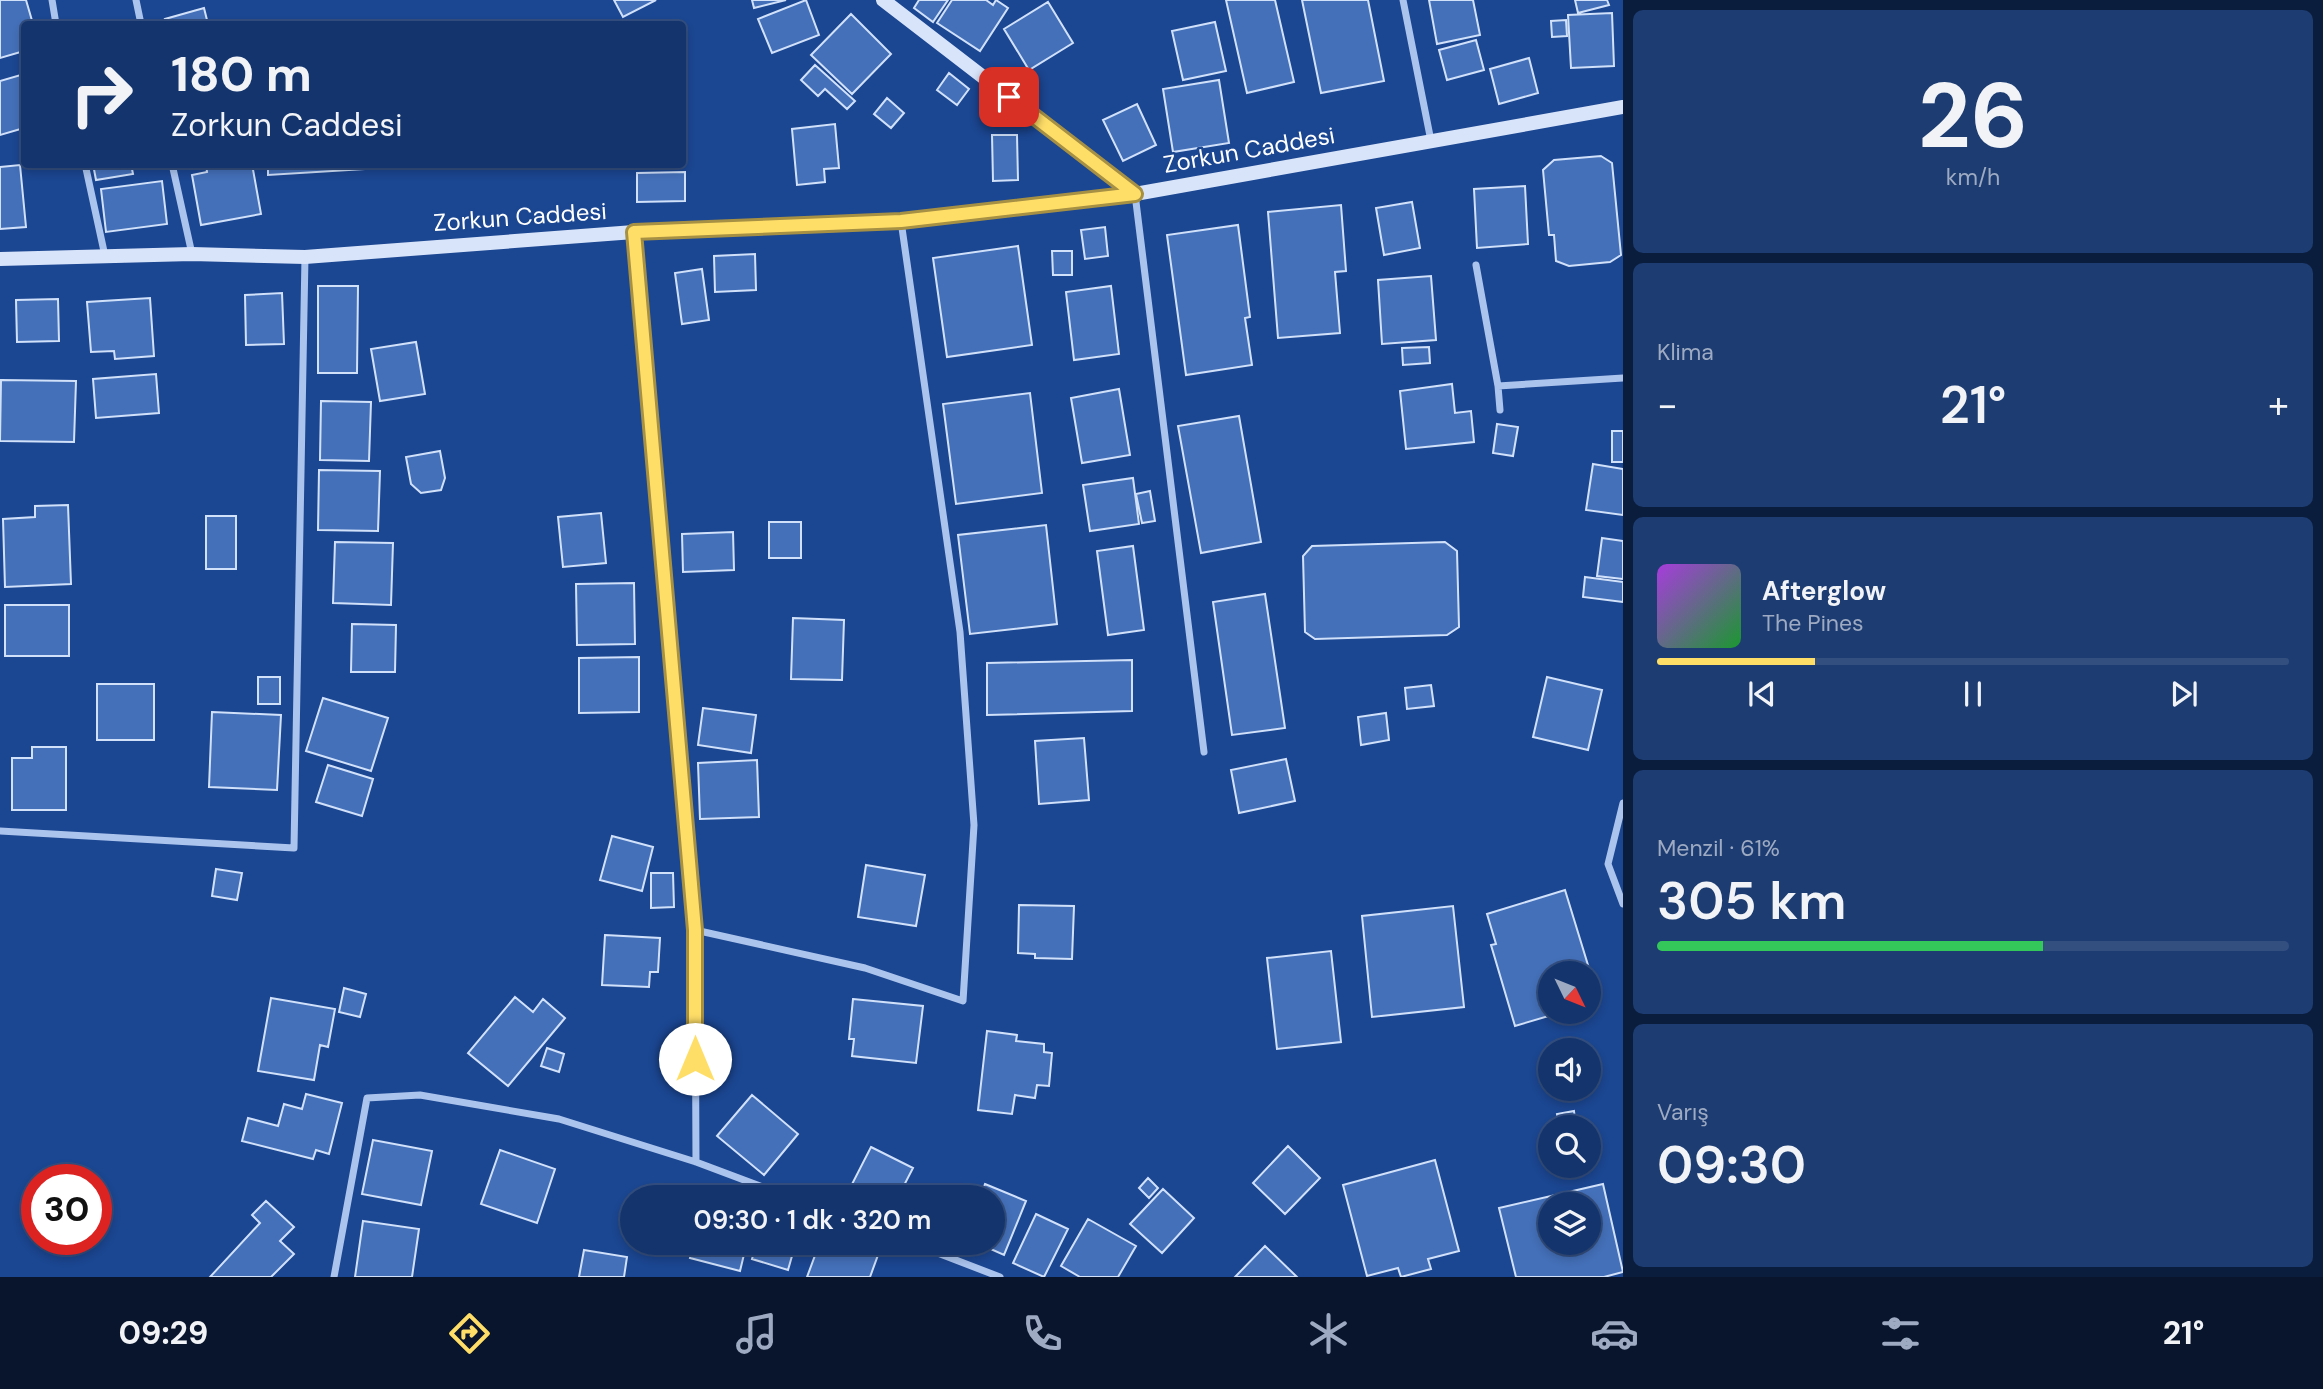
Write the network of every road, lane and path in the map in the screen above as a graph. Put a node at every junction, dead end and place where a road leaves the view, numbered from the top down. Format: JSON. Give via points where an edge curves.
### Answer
{"nodes":[{"id":1,"x":52,"y":0,"type":"edge"},
{"id":2,"x":136,"y":0,"type":"edge"},
{"id":3,"x":883,"y":0,"type":"edge"},
{"id":4,"x":1403,"y":0,"type":"edge"},
{"id":5,"x":56,"y":21,"type":"edge"},
{"id":6,"x":140,"y":21,"type":"edge"},
{"id":7,"x":1623,"y":107,"type":"edge"},
{"id":8,"x":1431,"y":141,"type":"junction"},
{"id":9,"x":86,"y":168,"type":"edge"},
{"id":10,"x":173,"y":168,"type":"edge"},
{"id":11,"x":1135,"y":194,"type":"junction"},
{"id":12,"x":901,"y":221,"type":"junction"},
{"id":13,"x":634,"y":232,"type":"junction"},
{"id":14,"x":192,"y":254,"type":"junction"},
{"id":15,"x":105,"y":256,"type":"junction"},
{"id":16,"x":304,"y":257,"type":"junction"},
{"id":17,"x":0,"y":259,"type":"edge"},
{"id":18,"x":1476,"y":265,"type":"dead end"},
{"id":19,"x":1623,"y":378,"type":"edge"},
{"id":20,"x":1498,"y":386,"type":"junction"},
{"id":21,"x":1500,"y":410,"type":"dead end"},
{"id":22,"x":1204,"y":752,"type":"dead end"},
{"id":23,"x":1623,"y":803,"type":"edge"},
{"id":24,"x":1622,"y":814,"type":"edge"},
{"id":25,"x":0,"y":831,"type":"edge"},
{"id":26,"x":1623,"y":904,"type":"edge"},
{"id":27,"x":695,"y":930,"type":"junction"},
{"id":28,"x":696,"y":1162,"type":"junction"},
{"id":29,"x":757,"y":1185,"type":"edge"},
{"id":30,"x":943,"y":1255,"type":"edge"},
{"id":31,"x":334,"y":1277,"type":"edge"},
{"id":32,"x":1000,"y":1277,"type":"edge"}],
"edges":[{"from":1,"to":5,"type":"street"},
{"from":2,"to":6,"type":"street"},
{"from":3,"to":11,"type":"street"},
{"from":4,"to":8,"type":"street"},
{"from":7,"to":8,"type":"street","name":"Zorkun Caddesi"},
{"from":8,"to":11,"type":"street","name":"Zorkun Caddesi"},
{"from":9,"to":15,"type":"street"},
{"from":10,"to":14,"type":"street"},
{"from":11,"to":12,"type":"street","name":"Zorkun Caddesi"},
{"from":11,"to":22,"type":"street"},
{"from":12,"to":13,"type":"street","name":"Zorkun Caddesi"},
{"from":12,"to":27,"type":"street","via":[[960,632],[974,825],[963,1001],[865,968]]},
{"from":13,"to":16,"type":"street","name":"Zorkun Caddesi"},
{"from":13,"to":27,"type":"street"},
{"from":14,"to":15,"type":"street","name":"Zorkun Caddesi"},
{"from":14,"to":16,"type":"street","name":"Zorkun Caddesi"},
{"from":15,"to":17,"type":"street","name":"Zorkun Caddesi"},
{"from":16,"to":25,"type":"street","via":[[294,848]]},
{"from":18,"to":20,"type":"street"},
{"from":19,"to":20,"type":"street"},
{"from":20,"to":21,"type":"street"},
{"from":23,"to":24,"type":"street"},
{"from":24,"to":26,"type":"street","via":[[1608,864]]},
{"from":27,"to":28,"type":"street"},
{"from":28,"to":29,"type":"street"},
{"from":28,"to":31,"type":"street","via":[[559,1119],[420,1095],[367,1098]]},
{"from":30,"to":32,"type":"street"}]}
